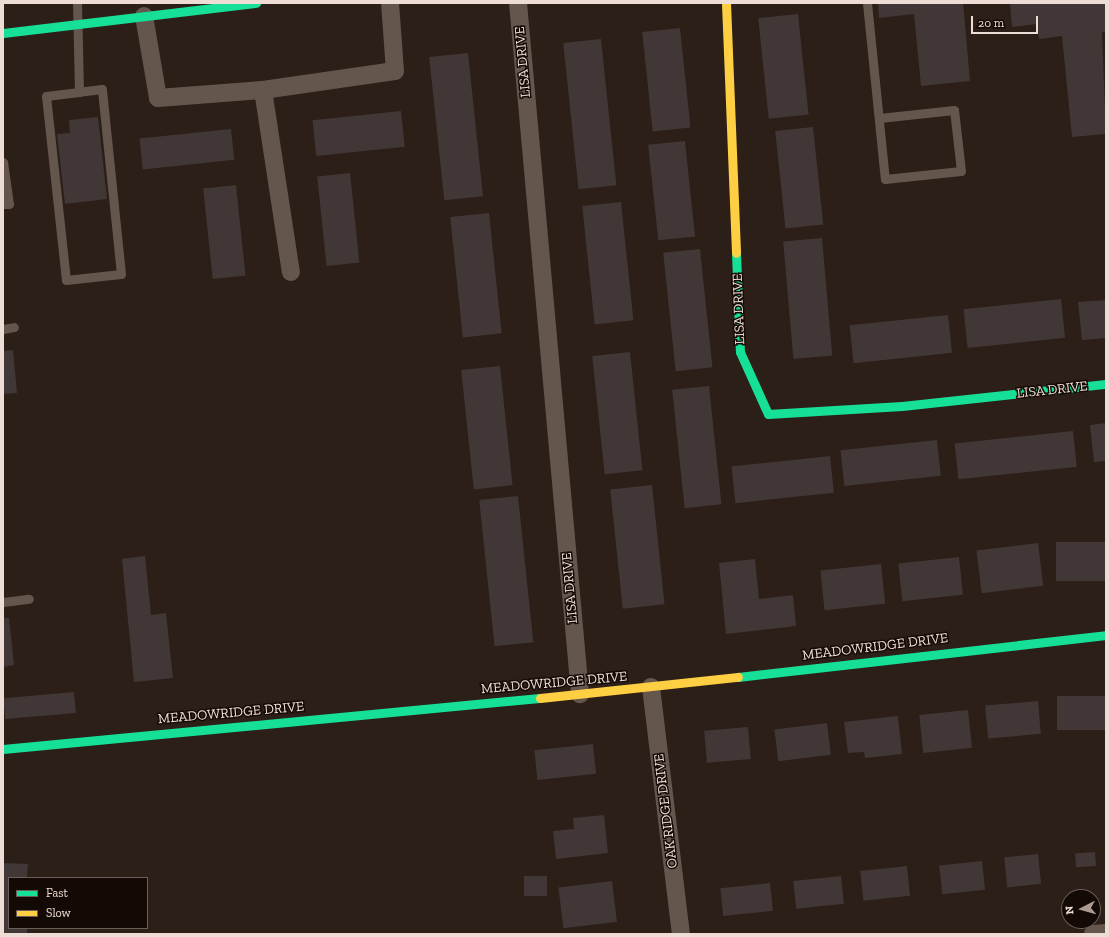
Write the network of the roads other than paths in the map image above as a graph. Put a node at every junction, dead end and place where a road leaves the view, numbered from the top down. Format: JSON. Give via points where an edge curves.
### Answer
{"nodes":[{"id":1,"x":77,"y":3,"type":"edge"},
{"id":2,"x":256,"y":3,"type":"edge"},
{"id":3,"x":390,"y":3,"type":"edge"},
{"id":4,"x":518,"y":3,"type":"edge"},
{"id":5,"x":726,"y":3,"type":"edge"},
{"id":6,"x":867,"y":3,"type":"edge"},
{"id":7,"x":144,"y":16,"type":"junction"},
{"id":8,"x":78,"y":24,"type":"junction"},
{"id":9,"x":3,"y":33,"type":"edge"},
{"id":10,"x":263,"y":90,"type":"junction"},
{"id":11,"x":79,"y":92,"type":"junction"},
{"id":12,"x":879,"y":118,"type":"junction"},
{"id":13,"x":3,"y":162,"type":"edge"},
{"id":14,"x":3,"y":204,"type":"edge"},
{"id":15,"x":291,"y":272,"type":"dead end"},
{"id":16,"x":14,"y":327,"type":"dead end"},
{"id":17,"x":3,"y":328,"type":"edge"},
{"id":18,"x":1106,"y":384,"type":"edge"},
{"id":19,"x":29,"y":599,"type":"dead end"},
{"id":20,"x":3,"y":602,"type":"edge"},
{"id":21,"x":1106,"y":635,"type":"edge"},
{"id":22,"x":651,"y":687,"type":"junction"},
{"id":23,"x":580,"y":694,"type":"junction"},
{"id":24,"x":3,"y":749,"type":"edge"},
{"id":25,"x":1106,"y":933,"type":"edge"},
{"id":26,"x":680,"y":934,"type":"edge"},
{"id":27,"x":1093,"y":934,"type":"edge"}],
"edges":[{"from":1,"to":8,"type":"lane"},
{"from":2,"to":7,"type":"street"},
{"from":3,"to":10,"type":"street","via":[[395,71]]},
{"from":4,"to":23,"type":"street","name":"LISA DRIVE"},
{"from":5,"to":18,"type":"street","name":"LISA DRIVE","via":[[740,352],[768,414],[902,406]]},
{"from":6,"to":12,"type":"lane"},
{"from":7,"to":8,"type":"street"},
{"from":7,"to":10,"type":"street","via":[[158,98]]},
{"from":8,"to":9,"type":"street"},
{"from":8,"to":11,"type":"lane"},
{"from":10,"to":15,"type":"street"},
{"from":11,"to":11,"type":"lane","via":[[102,89],[121,274],[66,280],[46,96]]},
{"from":12,"to":12,"type":"lane","via":[[886,179],[961,171],[954,110]]},
{"from":13,"to":14,"type":"lane","via":[[9,204]]},
{"from":16,"to":17,"type":"lane"},
{"from":19,"to":20,"type":"lane"},
{"from":21,"to":22,"type":"street","name":"MEADOWRIDGE DRIVE"},
{"from":22,"to":23,"type":"street","name":"MEADOWRIDGE DRIVE"},
{"from":22,"to":26,"type":"street","name":"OAK RIDGE DRIVE"},
{"from":23,"to":24,"type":"street","name":"MEADOWRIDGE DRIVE"},
{"from":25,"to":27,"type":"street"}]}
